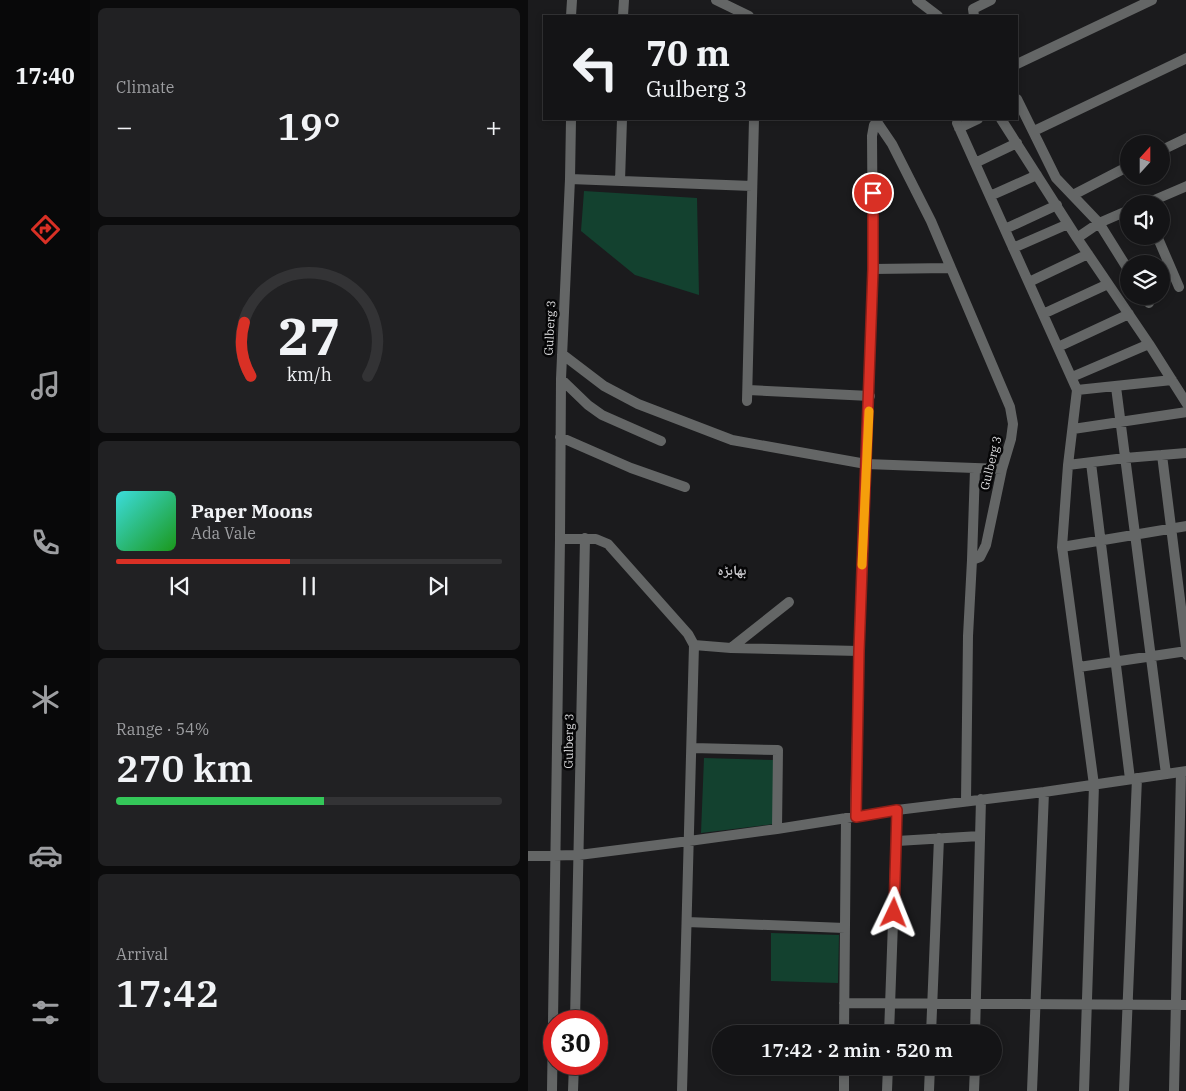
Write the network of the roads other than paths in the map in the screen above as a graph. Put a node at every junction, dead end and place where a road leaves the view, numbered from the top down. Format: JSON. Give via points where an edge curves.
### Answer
{"nodes":[{"id":1,"x":572,"y":0,"type":"edge"},
{"id":2,"x":624,"y":0,"type":"edge"},
{"id":3,"x":716,"y":0,"type":"edge"},
{"id":4,"x":917,"y":0,"type":"edge"},
{"id":5,"x":991,"y":0,"type":"edge"},
{"id":6,"x":1152,"y":0,"type":"edge"},
{"id":7,"x":572,"y":15,"type":"edge"},
{"id":8,"x":624,"y":15,"type":"edge"},
{"id":9,"x":747,"y":15,"type":"edge"},
{"id":10,"x":937,"y":15,"type":"edge"},
{"id":11,"x":974,"y":15,"type":"edge"},
{"id":12,"x":1186,"y":58,"type":"edge"},
{"id":13,"x":1018,"y":64,"type":"edge"},
{"id":14,"x":1018,"y":100,"type":"edge"},
{"id":15,"x":570,"y":120,"type":"edge"},
{"id":16,"x":622,"y":120,"type":"edge"},
{"id":17,"x":754,"y":120,"type":"edge"},
{"id":18,"x":975,"y":120,"type":"edge"},
{"id":19,"x":1003,"y":120,"type":"edge"},
{"id":20,"x":876,"y":121,"type":"edge"},
{"id":21,"x":1034,"y":131,"type":"junction"},
{"id":22,"x":1186,"y":138,"type":"edge"},
{"id":23,"x":1017,"y":143,"type":"junction"},
{"id":24,"x":1170,"y":146,"type":"edge"},
{"id":25,"x":975,"y":163,"type":"junction"},
{"id":26,"x":1120,"y":170,"type":"edge"},
{"id":27,"x":1037,"y":175,"type":"junction"},
{"id":28,"x":570,"y":179,"type":"junction"},
{"id":29,"x":620,"y":181,"type":"junction"},
{"id":30,"x":752,"y":186,"type":"junction"},
{"id":31,"x":1186,"y":186,"type":"edge"},
{"id":32,"x":1073,"y":194,"type":"junction"},
{"id":33,"x":1166,"y":195,"type":"edge"},
{"id":34,"x":990,"y":196,"type":"junction"},
{"id":35,"x":1056,"y":206,"type":"junction"},
{"id":36,"x":1120,"y":214,"type":"edge"},
{"id":37,"x":1099,"y":223,"type":"junction"},
{"id":38,"x":1068,"y":224,"type":"junction"},
{"id":39,"x":1005,"y":229,"type":"junction"},
{"id":40,"x":1077,"y":238,"type":"junction"},
{"id":41,"x":1161,"y":245,"type":"edge"},
{"id":42,"x":1013,"y":248,"type":"junction"},
{"id":43,"x":1088,"y":254,"type":"junction"},
{"id":44,"x":1120,"y":257,"type":"edge"},
{"id":45,"x":951,"y":268,"type":"junction"},
{"id":46,"x":873,"y":269,"type":"junction"},
{"id":47,"x":1028,"y":282,"type":"junction"},
{"id":48,"x":1108,"y":284,"type":"junction"},
{"id":49,"x":1179,"y":287,"type":"dead end"},
{"id":50,"x":1043,"y":314,"type":"junction"},
{"id":51,"x":1129,"y":314,"type":"junction"},
{"id":52,"x":1149,"y":344,"type":"junction"},
{"id":53,"x":1058,"y":347,"type":"junction"},
{"id":54,"x":562,"y":354,"type":"junction"},
{"id":55,"x":1072,"y":377,"type":"junction"},
{"id":56,"x":561,"y":379,"type":"junction"},
{"id":57,"x":1172,"y":380,"type":"junction"},
{"id":58,"x":1116,"y":387,"type":"junction"},
{"id":59,"x":748,"y":390,"type":"junction"},
{"id":60,"x":1077,"y":390,"type":"junction"},
{"id":61,"x":870,"y":396,"type":"junction"},
{"id":62,"x":747,"y":401,"type":"dead end"},
{"id":63,"x":1186,"y":404,"type":"edge"},
{"id":64,"x":1186,"y":412,"type":"edge"},
{"id":65,"x":1121,"y":422,"type":"junction"},
{"id":66,"x":1073,"y":429,"type":"junction"},
{"id":67,"x":560,"y":437,"type":"junction"},
{"id":68,"x":660,"y":441,"type":"dead end"},
{"id":69,"x":1186,"y":453,"type":"edge"},
{"id":70,"x":1162,"y":455,"type":"junction"},
{"id":71,"x":1126,"y":458,"type":"junction"},
{"id":72,"x":1091,"y":463,"type":"junction"},
{"id":73,"x":866,"y":464,"type":"junction"},
{"id":74,"x":1068,"y":465,"type":"junction"},
{"id":75,"x":975,"y":469,"type":"junction"},
{"id":76,"x":1002,"y":469,"type":"junction"},
{"id":77,"x":686,"y":487,"type":"dead end"},
{"id":78,"x":1186,"y":526,"type":"edge"},
{"id":79,"x":1172,"y":529,"type":"junction"},
{"id":80,"x":1135,"y":535,"type":"junction"},
{"id":81,"x":585,"y":538,"type":"junction"},
{"id":82,"x":560,"y":539,"type":"junction"},
{"id":83,"x":1100,"y":540,"type":"junction"},
{"id":84,"x":1062,"y":547,"type":"junction"},
{"id":85,"x":972,"y":560,"type":"junction"},
{"id":86,"x":789,"y":602,"type":"dead end"},
{"id":87,"x":694,"y":645,"type":"junction"},
{"id":88,"x":731,"y":648,"type":"junction"},
{"id":89,"x":859,"y":651,"type":"junction"},
{"id":90,"x":1186,"y":651,"type":"edge"},
{"id":91,"x":1186,"y":655,"type":"edge"},
{"id":92,"x":1151,"y":656,"type":"junction"},
{"id":93,"x":1115,"y":662,"type":"junction"},
{"id":94,"x":1079,"y":667,"type":"junction"},
{"id":95,"x":692,"y":748,"type":"junction"},
{"id":96,"x":1184,"y":771,"type":"edge"},
{"id":97,"x":1166,"y":774,"type":"junction"},
{"id":98,"x":1134,"y":779,"type":"junction"},
{"id":99,"x":1094,"y":785,"type":"junction"},
{"id":100,"x":1044,"y":792,"type":"junction"},
{"id":101,"x":981,"y":799,"type":"junction"},
{"id":102,"x":966,"y":801,"type":"junction"},
{"id":103,"x":897,"y":810,"type":"junction"},
{"id":104,"x":851,"y":817,"type":"junction"},
{"id":105,"x":777,"y":829,"type":"junction"},
{"id":106,"x":980,"y":836,"type":"junction"},
{"id":107,"x":939,"y":838,"type":"junction"},
{"id":108,"x":689,"y":841,"type":"junction"},
{"id":109,"x":896,"y":842,"type":"junction"},
{"id":110,"x":579,"y":855,"type":"junction"},
{"id":111,"x":528,"y":856,"type":"edge"},
{"id":112,"x":556,"y":856,"type":"junction"},
{"id":113,"x":687,"y":922,"type":"junction"},
{"id":114,"x":845,"y":928,"type":"junction"},
{"id":115,"x":844,"y":1003,"type":"junction"},
{"id":116,"x":891,"y":1003,"type":"junction"},
{"id":117,"x":932,"y":1004,"type":"junction"},
{"id":118,"x":976,"y":1004,"type":"junction"},
{"id":119,"x":1035,"y":1004,"type":"junction"},
{"id":120,"x":1087,"y":1005,"type":"junction"},
{"id":121,"x":1128,"y":1005,"type":"junction"},
{"id":122,"x":1176,"y":1005,"type":"junction"},
{"id":123,"x":1186,"y":1006,"type":"edge"},
{"id":124,"x":575,"y":1010,"type":"edge"},
{"id":125,"x":844,"y":1025,"type":"edge"},
{"id":126,"x":890,"y":1025,"type":"edge"},
{"id":127,"x":931,"y":1025,"type":"edge"},
{"id":128,"x":975,"y":1025,"type":"edge"},
{"id":129,"x":574,"y":1075,"type":"edge"},
{"id":130,"x":844,"y":1075,"type":"edge"},
{"id":131,"x":888,"y":1075,"type":"edge"},
{"id":132,"x":930,"y":1075,"type":"edge"},
{"id":133,"x":975,"y":1075,"type":"edge"},
{"id":134,"x":552,"y":1091,"type":"edge"},
{"id":135,"x":573,"y":1091,"type":"edge"},
{"id":136,"x":682,"y":1091,"type":"edge"},
{"id":137,"x":844,"y":1091,"type":"edge"},
{"id":138,"x":887,"y":1091,"type":"edge"},
{"id":139,"x":929,"y":1091,"type":"edge"},
{"id":140,"x":974,"y":1091,"type":"edge"},
{"id":141,"x":1032,"y":1091,"type":"edge"},
{"id":142,"x":1084,"y":1091,"type":"edge"},
{"id":143,"x":1124,"y":1091,"type":"edge"},
{"id":144,"x":1174,"y":1091,"type":"edge"}],
"edges":[{"from":1,"to":7,"type":"street"},
{"from":2,"to":8,"type":"street"},
{"from":3,"to":9,"type":"street"},
{"from":4,"to":10,"type":"street"},
{"from":5,"to":11,"type":"street","via":[[973,9]]},
{"from":6,"to":13,"type":"street"},
{"from":12,"to":21,"type":"street"},
{"from":14,"to":21,"type":"street"},
{"from":15,"to":28,"type":"street","name":"Gulberg 3"},
{"from":16,"to":29,"type":"street"},
{"from":17,"to":30,"type":"street"},
{"from":18,"to":25,"type":"street","via":[[958,125]]},
{"from":19,"to":23,"type":"street"},
{"from":20,"to":45,"type":"street","name":"Gulberg 3","via":[[900,159]]},
{"from":20,"to":46,"type":"street","name":"Gulberg 3","via":[[872,136]]},
{"from":21,"to":32,"type":"street","via":[[1056,178]]},
{"from":22,"to":24,"type":"street"},
{"from":23,"to":25,"type":"street"},
{"from":23,"to":27,"type":"street"},
{"from":25,"to":34,"type":"street"},
{"from":26,"to":32,"type":"street"},
{"from":27,"to":34,"type":"street"},
{"from":27,"to":35,"type":"street"},
{"from":28,"to":29,"type":"street"},
{"from":28,"to":54,"type":"street","name":"Gulberg 3"},
{"from":29,"to":30,"type":"street"},
{"from":30,"to":59,"type":"street"},
{"from":31,"to":33,"type":"street"},
{"from":32,"to":37,"type":"street"},
{"from":34,"to":39,"type":"street"},
{"from":35,"to":38,"type":"street"},
{"from":35,"to":39,"type":"street"},
{"from":36,"to":37,"type":"street"},
{"from":37,"to":40,"type":"street"},
{"from":37,"to":44,"type":"street"},
{"from":38,"to":40,"type":"street"},
{"from":38,"to":42,"type":"street"},
{"from":39,"to":42,"type":"street"},
{"from":40,"to":43,"type":"street"},
{"from":41,"to":49,"type":"street"},
{"from":42,"to":47,"type":"street"},
{"from":43,"to":47,"type":"street"},
{"from":43,"to":48,"type":"street"},
{"from":45,"to":46,"type":"street"},
{"from":45,"to":76,"type":"street","name":"Gulberg 3","via":[[1010,407],[1013,424]]},
{"from":46,"to":61,"type":"street","name":"Gulberg 3"},
{"from":47,"to":50,"type":"street"},
{"from":48,"to":50,"type":"street"},
{"from":48,"to":51,"type":"street"},
{"from":50,"to":53,"type":"street"},
{"from":51,"to":52,"type":"street"},
{"from":51,"to":53,"type":"street"},
{"from":52,"to":55,"type":"street"},
{"from":52,"to":57,"type":"street"},
{"from":53,"to":55,"type":"street"},
{"from":54,"to":56,"type":"street","name":"Gulberg 3"},
{"from":54,"to":73,"type":"street","via":[[604,386],[691,426],[732,440]]},
{"from":55,"to":60,"type":"street"},
{"from":56,"to":67,"type":"street","name":"Gulberg 3"},
{"from":56,"to":68,"type":"street","via":[[602,415]]},
{"from":57,"to":58,"type":"street"},
{"from":57,"to":63,"type":"street"},
{"from":58,"to":60,"type":"street"},
{"from":58,"to":65,"type":"street"},
{"from":59,"to":61,"type":"street"},
{"from":59,"to":62,"type":"street"},
{"from":60,"to":66,"type":"street"},
{"from":61,"to":73,"type":"street","name":"Gulberg 3"},
{"from":64,"to":65,"type":"street"},
{"from":65,"to":66,"type":"street"},
{"from":65,"to":71,"type":"street"},
{"from":66,"to":74,"type":"street"},
{"from":67,"to":77,"type":"street","via":[[631,468]]},
{"from":67,"to":82,"type":"street","name":"Gulberg 3"},
{"from":69,"to":70,"type":"street"},
{"from":70,"to":71,"type":"street"},
{"from":70,"to":79,"type":"street"},
{"from":71,"to":72,"type":"street"},
{"from":71,"to":80,"type":"street"},
{"from":72,"to":74,"type":"street"},
{"from":72,"to":83,"type":"street"},
{"from":73,"to":75,"type":"street"},
{"from":73,"to":89,"type":"street","name":"Gulberg 3"},
{"from":74,"to":84,"type":"street"},
{"from":75,"to":76,"type":"street"},
{"from":75,"to":85,"type":"street"},
{"from":76,"to":85,"type":"street","name":"Gulberg 3","via":[[986,545],[980,557]]},
{"from":78,"to":79,"type":"street"},
{"from":79,"to":80,"type":"street"},
{"from":79,"to":90,"type":"street"},
{"from":80,"to":83,"type":"street"},
{"from":80,"to":92,"type":"street"},
{"from":81,"to":82,"type":"street"},
{"from":81,"to":87,"type":"street","via":[[608,544],[688,634]]},
{"from":81,"to":110,"type":"street","name":"Gulberg 3"},
{"from":82,"to":112,"type":"street","name":"Gulberg 3"},
{"from":83,"to":84,"type":"street"},
{"from":83,"to":93,"type":"street"},
{"from":84,"to":94,"type":"street"},
{"from":85,"to":102,"type":"street"},
{"from":86,"to":88,"type":"street"},
{"from":87,"to":88,"type":"street"},
{"from":87,"to":95,"type":"street"},
{"from":88,"to":89,"type":"street"},
{"from":89,"to":104,"type":"street","name":"Gulberg 3"},
{"from":90,"to":91,"type":"street"},
{"from":90,"to":92,"type":"street"},
{"from":92,"to":93,"type":"street"},
{"from":92,"to":97,"type":"street"},
{"from":93,"to":94,"type":"street"},
{"from":93,"to":98,"type":"street"},
{"from":94,"to":99,"type":"street"},
{"from":95,"to":105,"type":"street","via":[[778,750]]},
{"from":95,"to":108,"type":"street"},
{"from":96,"to":97,"type":"street"},
{"from":96,"to":122,"type":"street"},
{"from":97,"to":98,"type":"street"},
{"from":98,"to":99,"type":"street"},
{"from":98,"to":121,"type":"street"},
{"from":99,"to":100,"type":"street"},
{"from":99,"to":120,"type":"street"},
{"from":100,"to":101,"type":"street"},
{"from":100,"to":119,"type":"street"},
{"from":101,"to":102,"type":"street"},
{"from":101,"to":106,"type":"street"},
{"from":102,"to":103,"type":"street"},
{"from":103,"to":104,"type":"street"},
{"from":103,"to":109,"type":"street"},
{"from":104,"to":105,"type":"street"},
{"from":104,"to":114,"type":"street","name":"Gulberg 3"},
{"from":105,"to":108,"type":"street"},
{"from":106,"to":107,"type":"street"},
{"from":106,"to":118,"type":"street"},
{"from":107,"to":109,"type":"street"},
{"from":107,"to":117,"type":"street"},
{"from":108,"to":110,"type":"street"},
{"from":108,"to":113,"type":"street"},
{"from":109,"to":116,"type":"street"},
{"from":110,"to":112,"type":"street"},
{"from":110,"to":124,"type":"street","name":"Gulberg 3"},
{"from":111,"to":112,"type":"street"},
{"from":112,"to":134,"type":"street","name":"Gulberg 3"},
{"from":113,"to":114,"type":"street"},
{"from":113,"to":136,"type":"street"},
{"from":114,"to":115,"type":"street","name":"Gulberg 3"},
{"from":115,"to":116,"type":"street"},
{"from":115,"to":125,"type":"street","name":"Gulberg 3"},
{"from":116,"to":117,"type":"street"},
{"from":116,"to":126,"type":"street"},
{"from":117,"to":118,"type":"street"},
{"from":117,"to":127,"type":"street"},
{"from":118,"to":119,"type":"street"},
{"from":118,"to":128,"type":"street"},
{"from":119,"to":120,"type":"street"},
{"from":119,"to":141,"type":"street"},
{"from":120,"to":121,"type":"street"},
{"from":120,"to":142,"type":"street"},
{"from":121,"to":122,"type":"street"},
{"from":121,"to":143,"type":"street"},
{"from":122,"to":123,"type":"street"},
{"from":122,"to":144,"type":"street"},
{"from":129,"to":135,"type":"street"},
{"from":130,"to":137,"type":"street"},
{"from":131,"to":138,"type":"street"},
{"from":132,"to":139,"type":"street"},
{"from":133,"to":140,"type":"street"}]}
